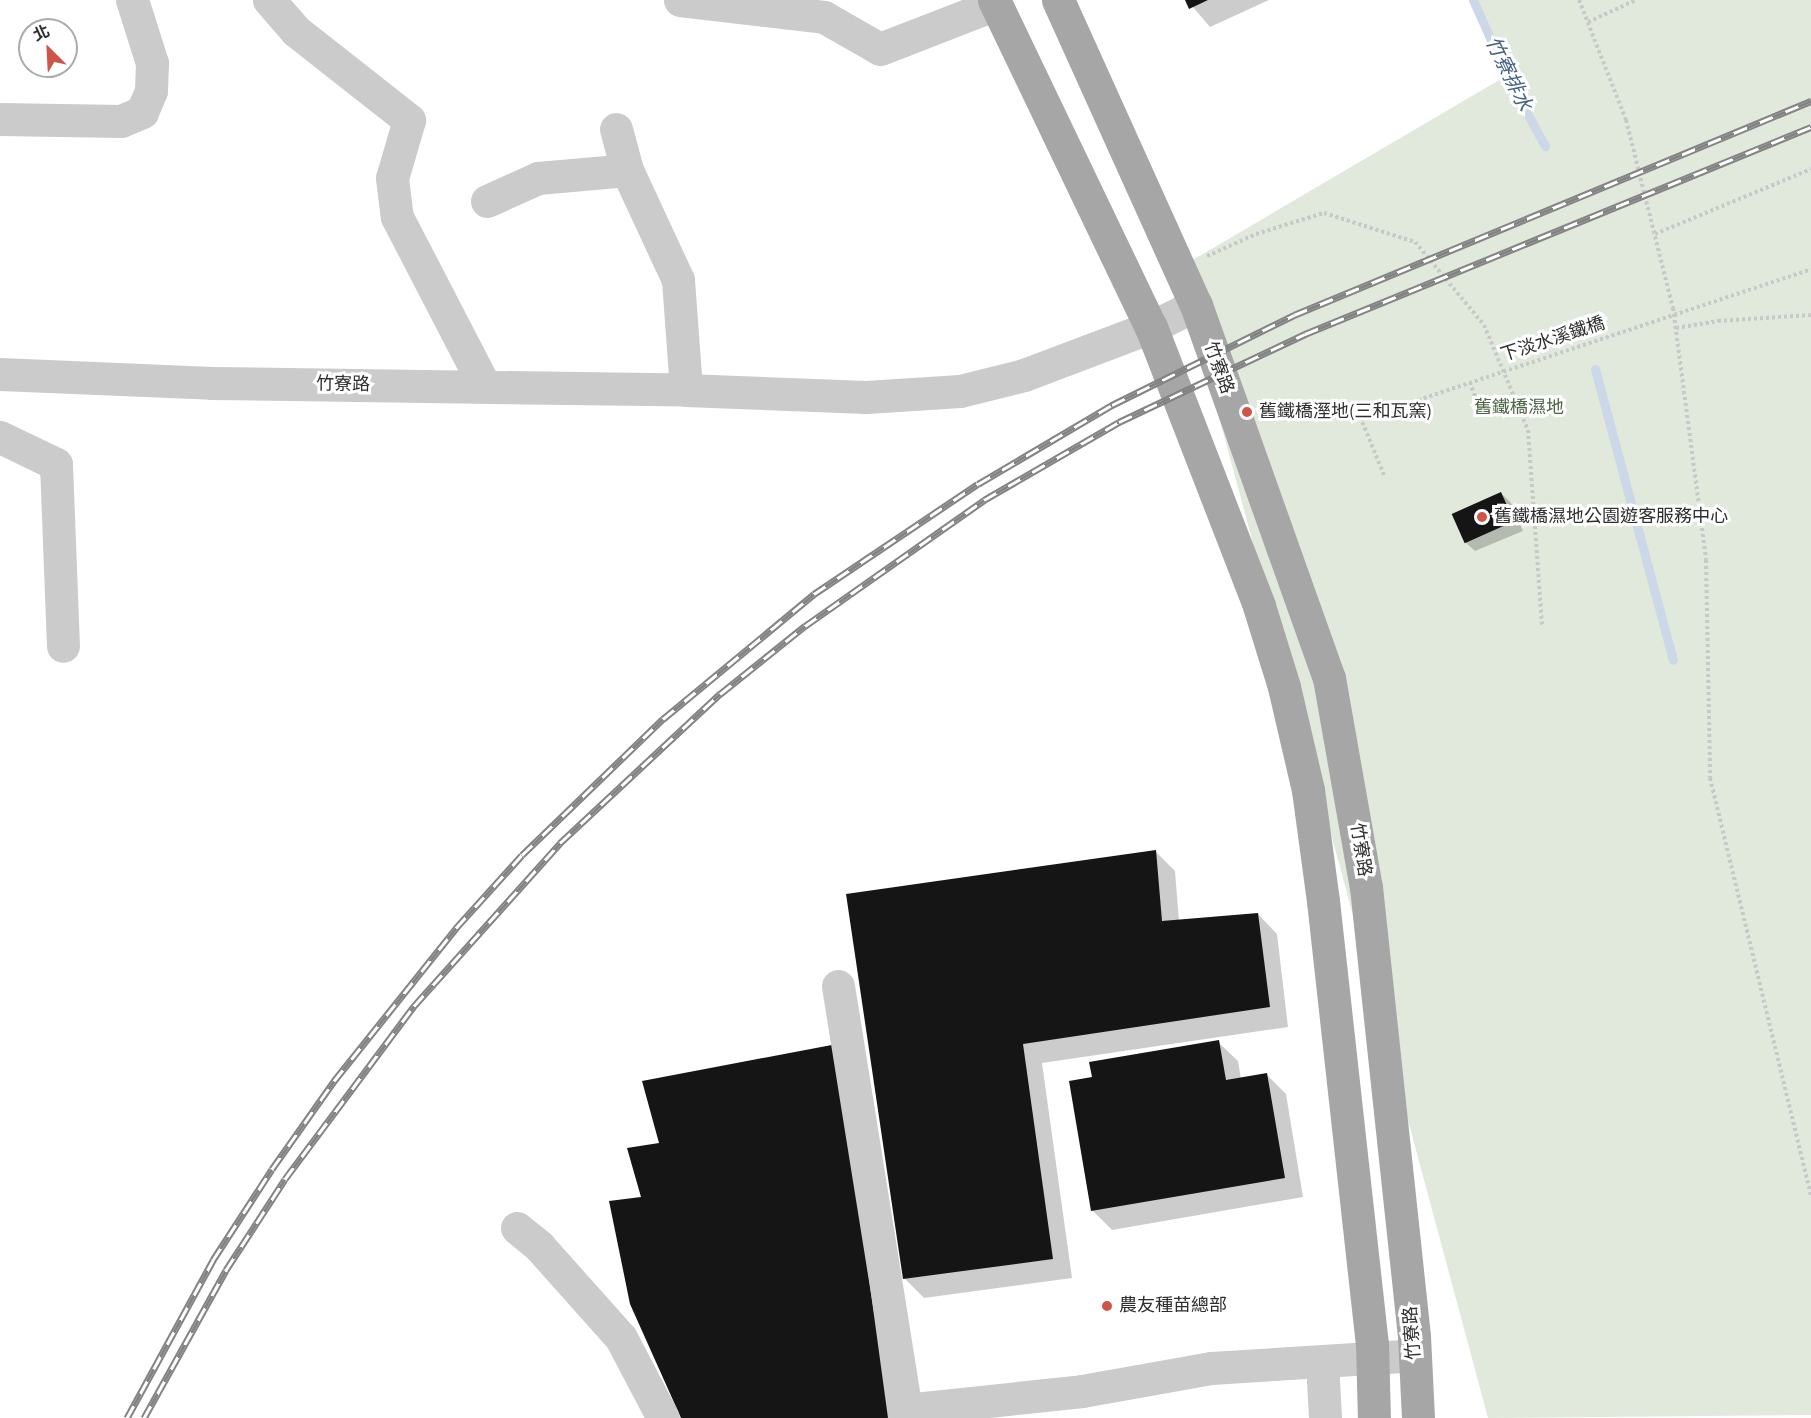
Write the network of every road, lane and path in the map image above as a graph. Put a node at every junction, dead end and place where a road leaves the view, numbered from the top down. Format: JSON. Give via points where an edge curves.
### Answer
{"nodes":[{"id":1,"x":132,"y":0,"type":"edge"},
{"id":2,"x":269,"y":0,"type":"edge"},
{"id":3,"x":680,"y":0,"type":"edge"},
{"id":4,"x":1058,"y":0,"type":"edge"},
{"id":5,"x":1579,"y":0,"type":"edge"},
{"id":6,"x":1636,"y":0,"type":"edge"},
{"id":7,"x":995,"y":2,"type":"edge"},
{"id":8,"x":1588,"y":22,"type":"junction"},
{"id":9,"x":0,"y":119,"type":"edge"},
{"id":10,"x":616,"y":129,"type":"dead end"},
{"id":11,"x":1811,"y":169,"type":"edge"},
{"id":12,"x":627,"y":170,"type":"junction"},
{"id":13,"x":487,"y":201,"type":"dead end"},
{"id":14,"x":1654,"y":234,"type":"junction"},
{"id":15,"x":1179,"y":268,"type":"junction"},
{"id":16,"x":1811,"y":269,"type":"edge"},
{"id":17,"x":1196,"y":305,"type":"junction"},
{"id":18,"x":1811,"y":315,"type":"edge"},
{"id":19,"x":1151,"y":327,"type":"junction"},
{"id":20,"x":1676,"y":328,"type":"junction"},
{"id":21,"x":0,"y":374,"type":"edge"},
{"id":22,"x":1470,"y":382,"type":"junction"},
{"id":23,"x":485,"y":387,"type":"junction"},
{"id":24,"x":686,"y":390,"type":"junction"},
{"id":25,"x":1517,"y":403,"type":"junction"},
{"id":26,"x":0,"y":437,"type":"edge"},
{"id":27,"x":1384,"y":475,"type":"dead end"},
{"id":28,"x":1542,"y":626,"type":"dead end"},
{"id":29,"x":63,"y":646,"type":"dead end"},
{"id":30,"x":838,"y":986,"type":"dead end"},
{"id":31,"x":1811,"y":1196,"type":"edge"},
{"id":32,"x":517,"y":1228,"type":"dead end"},
{"id":33,"x":1415,"y":1355,"type":"junction"},
{"id":34,"x":1372,"y":1357,"type":"junction"},
{"id":35,"x":1322,"y":1362,"type":"junction"},
{"id":36,"x":906,"y":1414,"type":"edge"},
{"id":37,"x":663,"y":1418,"type":"edge"},
{"id":38,"x":1325,"y":1418,"type":"edge"},
{"id":39,"x":1374,"y":1418,"type":"edge"},
{"id":40,"x":1418,"y":1418,"type":"edge"}],
"edges":[{"from":1,"to":9,"type":"street","via":[[152,63],[151,91],[142,112],[121,121]]},
{"from":2,"to":23,"type":"street","via":[[296,31],[408,120],[392,178],[397,217]]},
{"from":3,"to":7,"type":"street","via":[[824,17],[880,49]]},
{"from":4,"to":15,"type":"main road","name":"竹寮路"},
{"from":5,"to":8,"type":"path"},
{"from":6,"to":8,"type":"path"},
{"from":7,"to":19,"type":"main road"},
{"from":8,"to":14,"type":"path","via":[[1626,120]]},
{"from":10,"to":12,"type":"street"},
{"from":11,"to":14,"type":"path"},
{"from":12,"to":13,"type":"street","via":[[538,178]]},
{"from":12,"to":24,"type":"street","via":[[678,280]]},
{"from":14,"to":20,"type":"path"},
{"from":15,"to":17,"type":"main road","name":"竹寮路"},
{"from":15,"to":25,"type":"path","via":[[1256,234],[1324,213],[1414,242],[1484,325]]},
{"from":16,"to":22,"type":"path","name":"下淡水溪鐵橋","bridge":true},
{"from":17,"to":19,"type":"street","name":"竹寮路"},
{"from":17,"to":33,"type":"main road","name":"竹寮路","via":[[1329,678],[1366,886]]},
{"from":18,"to":20,"type":"path"},
{"from":19,"to":24,"type":"street","name":"竹寮路","via":[[1024,375],[960,391],[866,397]]},
{"from":19,"to":34,"type":"main road","via":[[1259,606],[1284,687],[1308,790]]},
{"from":20,"to":31,"type":"path","via":[[1706,560],[1710,778]]},
{"from":21,"to":23,"type":"street","name":"竹寮路","via":[[212,383]]},
{"from":22,"to":25,"type":"path","via":[[1481,414]]},
{"from":22,"to":27,"type":"path","name":"下淡水溪鐵橋","bridge":true,"via":[[1361,419]]},
{"from":23,"to":24,"type":"street","name":"竹寮路"},
{"from":25,"to":28,"type":"path","via":[[1528,430]]},
{"from":26,"to":29,"type":"street","via":[[56,464]]},
{"from":30,"to":36,"type":"street"},
{"from":32,"to":37,"type":"street","via":[[539,1246],[621,1338]]},
{"from":33,"to":34,"type":"street"},
{"from":33,"to":40,"type":"main road","name":"竹寮路"},
{"from":34,"to":35,"type":"street"},
{"from":34,"to":39,"type":"main road"},
{"from":35,"to":36,"type":"street","via":[[1210,1368],[1082,1391]]},
{"from":35,"to":38,"type":"street"}]}
